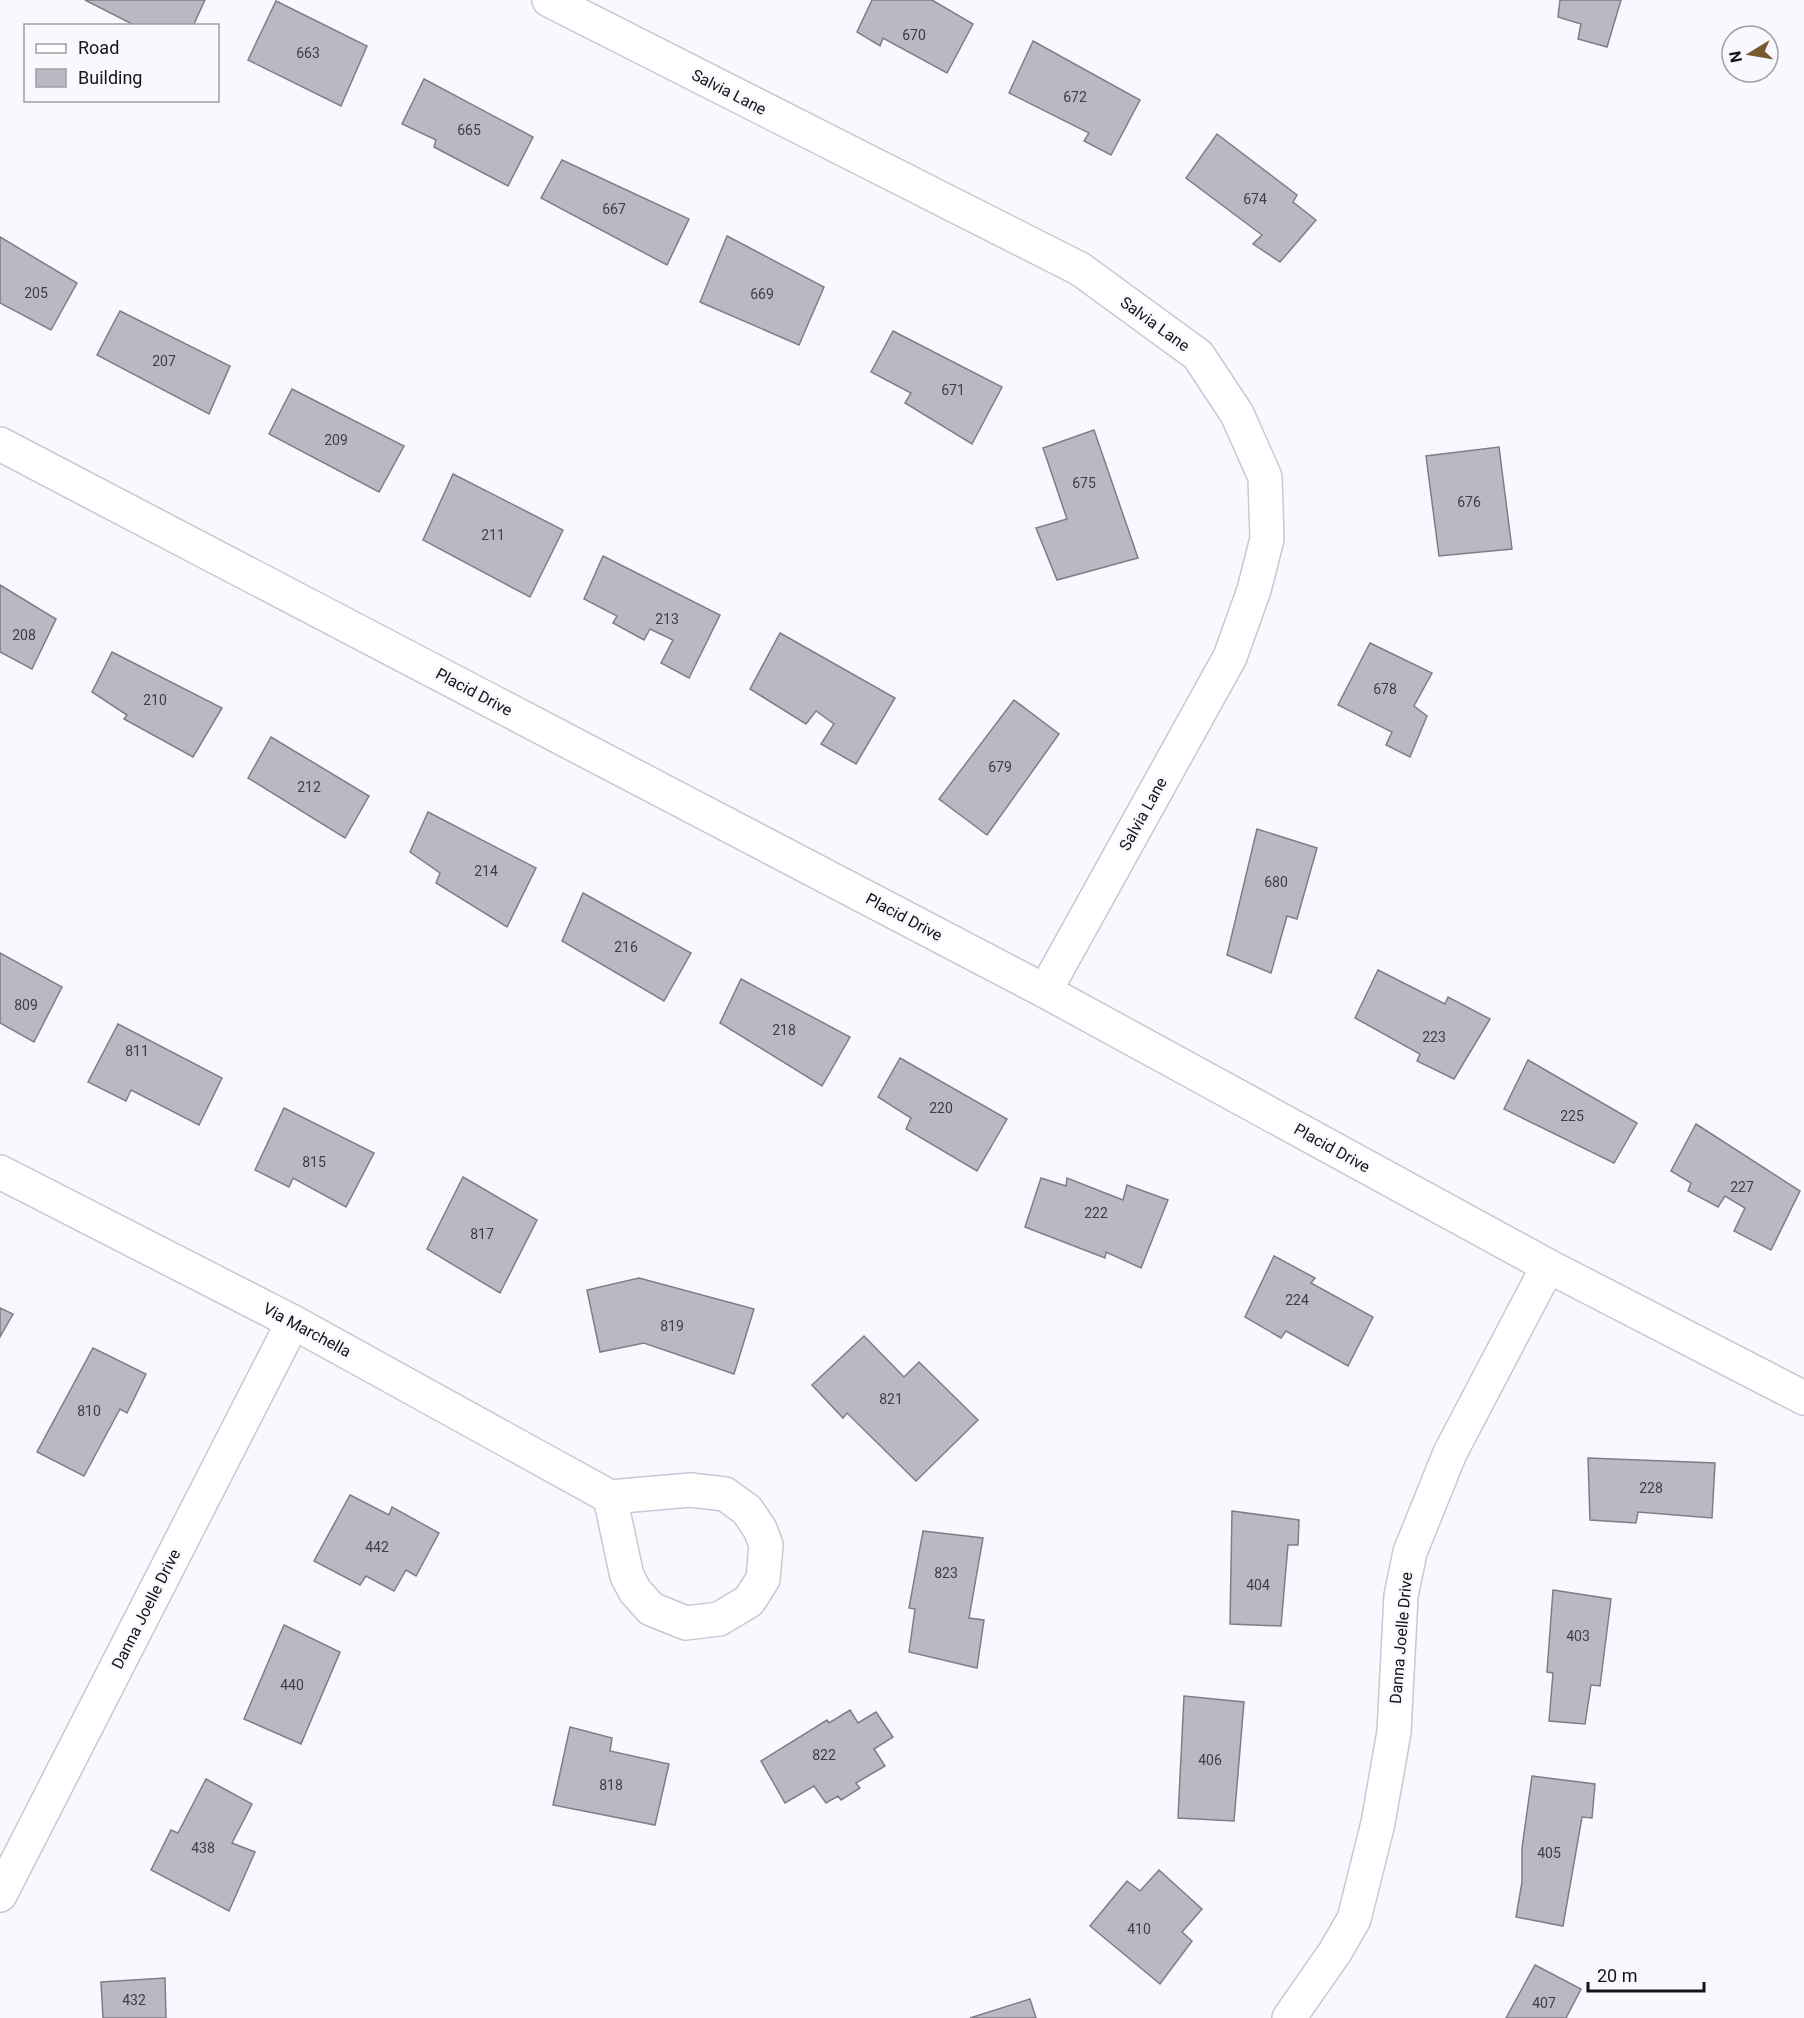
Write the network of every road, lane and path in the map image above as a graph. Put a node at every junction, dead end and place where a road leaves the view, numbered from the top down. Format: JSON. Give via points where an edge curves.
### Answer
{"nodes":[{"id":1,"x":549,"y":0,"type":"edge"},
{"id":2,"x":0,"y":444,"type":"edge"},
{"id":3,"x":1046,"y":991,"type":"junction"},
{"id":4,"x":0,"y":1172,"type":"edge"},
{"id":5,"x":1548,"y":1266,"type":"junction"},
{"id":6,"x":292,"y":1322,"type":"junction"},
{"id":7,"x":1804,"y":1398,"type":"edge"},
{"id":8,"x":610,"y":1497,"type":"junction"},
{"id":9,"x":0,"y":1895,"type":"edge"},
{"id":10,"x":1288,"y":2018,"type":"edge"}],
"edges":[{"from":1,"to":3,"type":"street","name":"Salvia Lane","via":[[1080,269],[1198,355],[1237,414],[1264,477],[1267,539],[1254,590],[1230,657]]},
{"from":2,"to":3,"type":"street","name":"Placid Drive"},
{"from":3,"to":5,"type":"street","name":"Placid Drive"},
{"from":4,"to":6,"type":"street","name":"Via Marchella"},
{"from":5,"to":7,"type":"street","name":"Placid Drive"},
{"from":5,"to":10,"type":"street","name":"Danna Joelle Drive","via":[[1450,1453],[1410,1552],[1401,1596],[1394,1731],[1378,1822],[1354,1919]]},
{"from":6,"to":8,"type":"street","name":"Via Marchella"},
{"from":6,"to":9,"type":"street","name":"Danna Joelle Drive"},
{"from":8,"to":8,"type":"street","via":[[627,1576],[651,1609],[686,1623],[719,1619],[749,1601],[763,1579],[766,1545],[747,1510],[724,1494],[690,1490]]}]}
